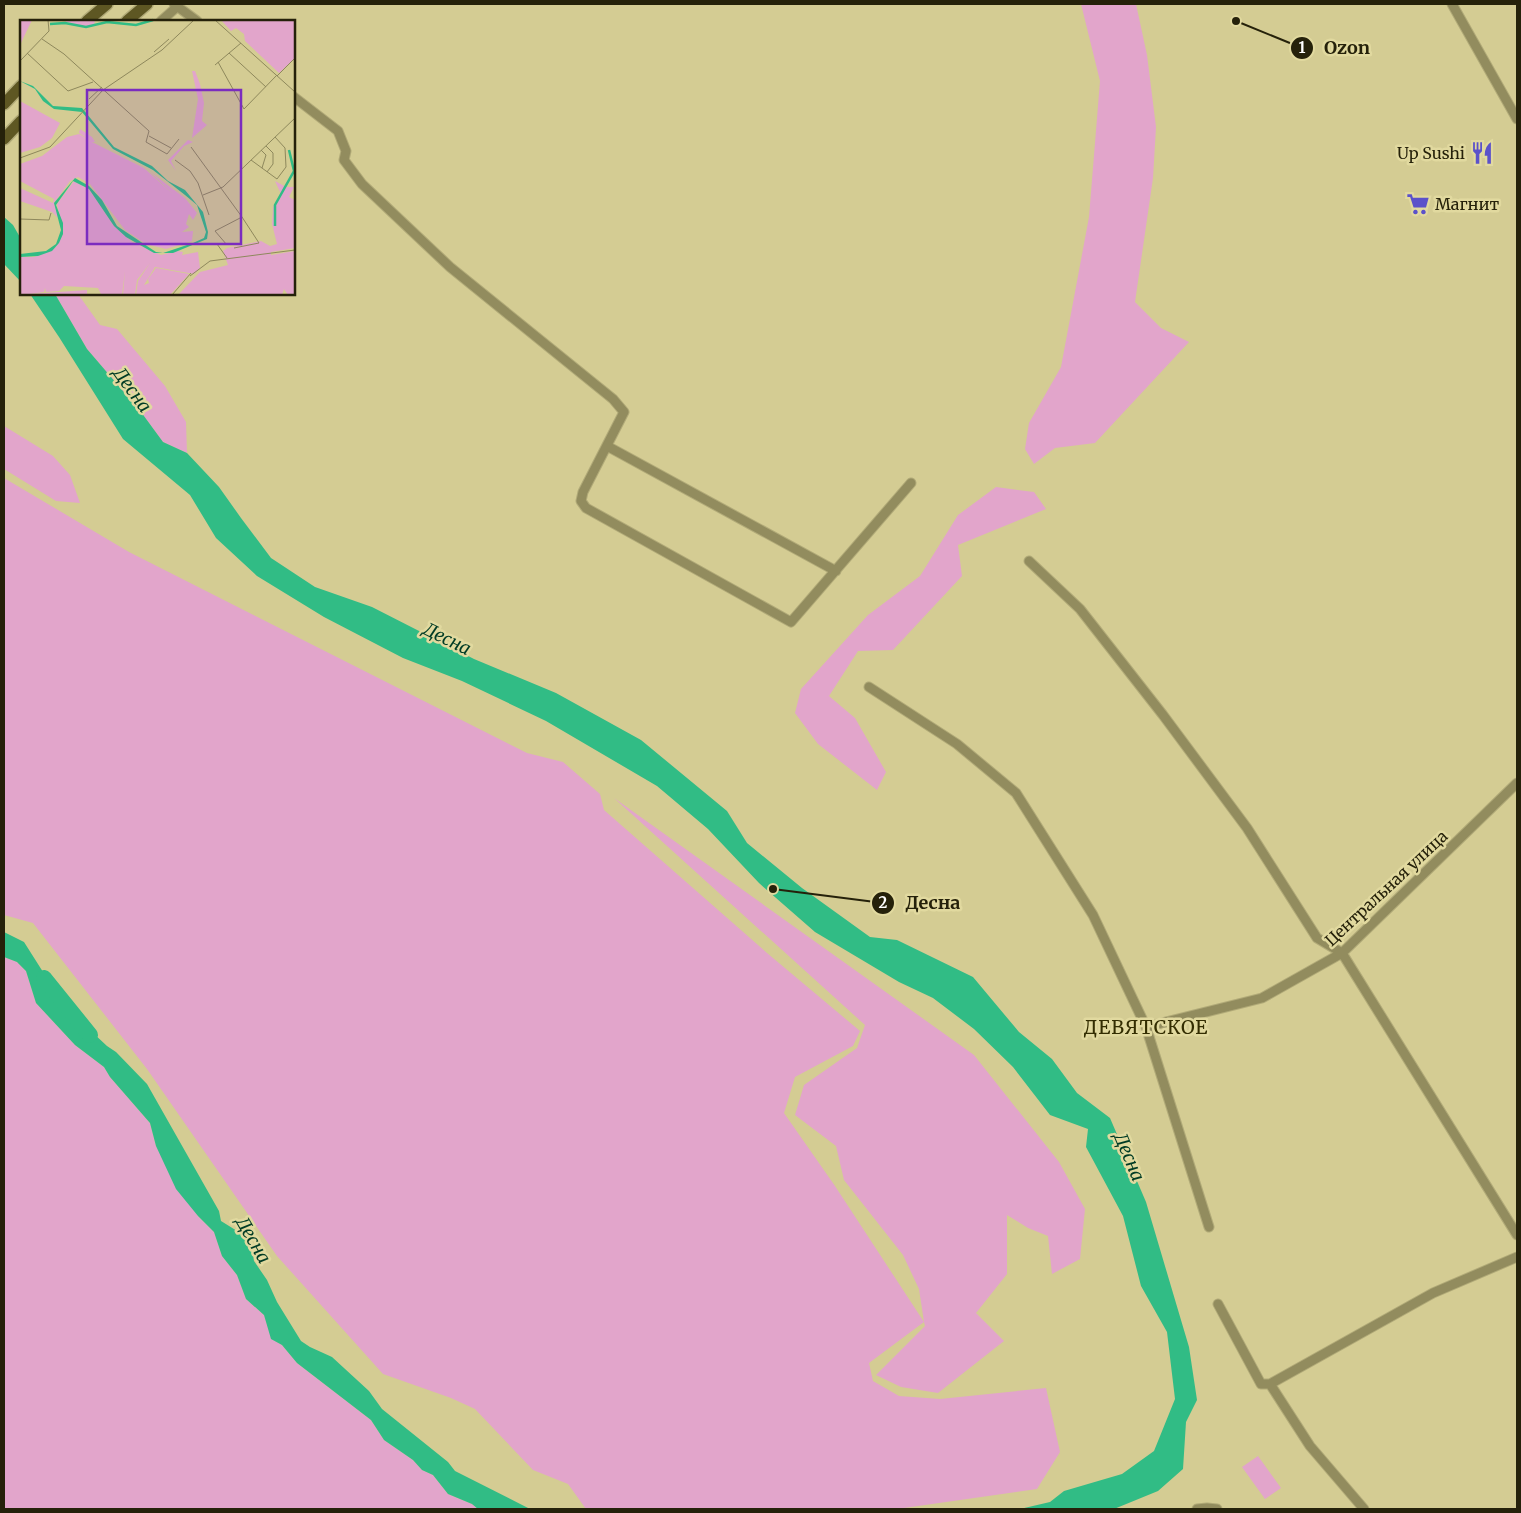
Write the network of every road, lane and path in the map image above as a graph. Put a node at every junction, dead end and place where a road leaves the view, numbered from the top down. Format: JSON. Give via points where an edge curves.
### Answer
{"nodes":[{"id":1,"x":107,"y":4,"type":"edge"},
{"id":2,"x":147,"y":4,"type":"edge"},
{"id":3,"x":1452,"y":4,"type":"edge"},
{"id":4,"x":176,"y":5,"type":"edge"},
{"id":5,"x":87,"y":20,"type":"edge"},
{"id":6,"x":128,"y":20,"type":"edge"},
{"id":7,"x":162,"y":20,"type":"edge"},
{"id":8,"x":196,"y":20,"type":"edge"},
{"id":9,"x":20,"y":87,"type":"edge"},
{"id":10,"x":295,"y":98,"type":"edge"},
{"id":11,"x":4,"y":104,"type":"edge"},
{"id":12,"x":1517,"y":119,"type":"edge"},
{"id":13,"x":20,"y":122,"type":"edge"},
{"id":14,"x":4,"y":139,"type":"edge"},
{"id":15,"x":606,"y":446,"type":"junction"},
{"id":16,"x":911,"y":483,"type":"dead end"},
{"id":17,"x":1029,"y":561,"type":"dead end"},
{"id":18,"x":836,"y":570,"type":"junction"},
{"id":19,"x":869,"y":687,"type":"dead end"},
{"id":20,"x":1517,"y":783,"type":"edge"},
{"id":21,"x":1342,"y":953,"type":"junction"},
{"id":22,"x":1146,"y":1027,"type":"junction"},
{"id":23,"x":1209,"y":1227,"type":"dead end"},
{"id":24,"x":1517,"y":1235,"type":"edge"},
{"id":25,"x":1517,"y":1256,"type":"edge"},
{"id":26,"x":1218,"y":1304,"type":"dead end"},
{"id":27,"x":1270,"y":1384,"type":"junction"},
{"id":28,"x":1197,"y":1509,"type":"edge"},
{"id":29,"x":1217,"y":1509,"type":"edge"},
{"id":30,"x":1364,"y":1509,"type":"edge"}],
"edges":[{"from":1,"to":5,"type":"main road"},
{"from":2,"to":6,"type":"main road"},
{"from":3,"to":12,"type":"street"},
{"from":4,"to":7,"type":"street"},
{"from":4,"to":8,"type":"street"},
{"from":9,"to":11,"type":"main road"},
{"from":10,"to":15,"type":"street","via":[[338,131],[346,151],[344,160],[362,184],[450,267],[618,404],[624,412]]},
{"from":13,"to":14,"type":"main road"},
{"from":15,"to":18,"type":"street"},
{"from":15,"to":18,"type":"street","via":[[583,492],[581,501],[586,508],[792,622]]},
{"from":16,"to":18,"type":"street"},
{"from":17,"to":21,"type":"street","via":[[1080,609],[1163,715],[1247,828],[1317,938]]},
{"from":19,"to":22,"type":"street","via":[[957,744],[1016,793],[1093,915]]},
{"from":20,"to":21,"type":"street","name":"Центральная улица"},
{"from":21,"to":22,"type":"street","name":"Центральная улица","via":[[1262,998]]},
{"from":21,"to":24,"type":"street"},
{"from":22,"to":23,"type":"street"},
{"from":25,"to":27,"type":"street","via":[[1433,1293]]},
{"from":26,"to":27,"type":"street","via":[[1261,1384]]},
{"from":27,"to":30,"type":"street","via":[[1310,1446]]},
{"from":28,"to":29,"type":"street"}]}
